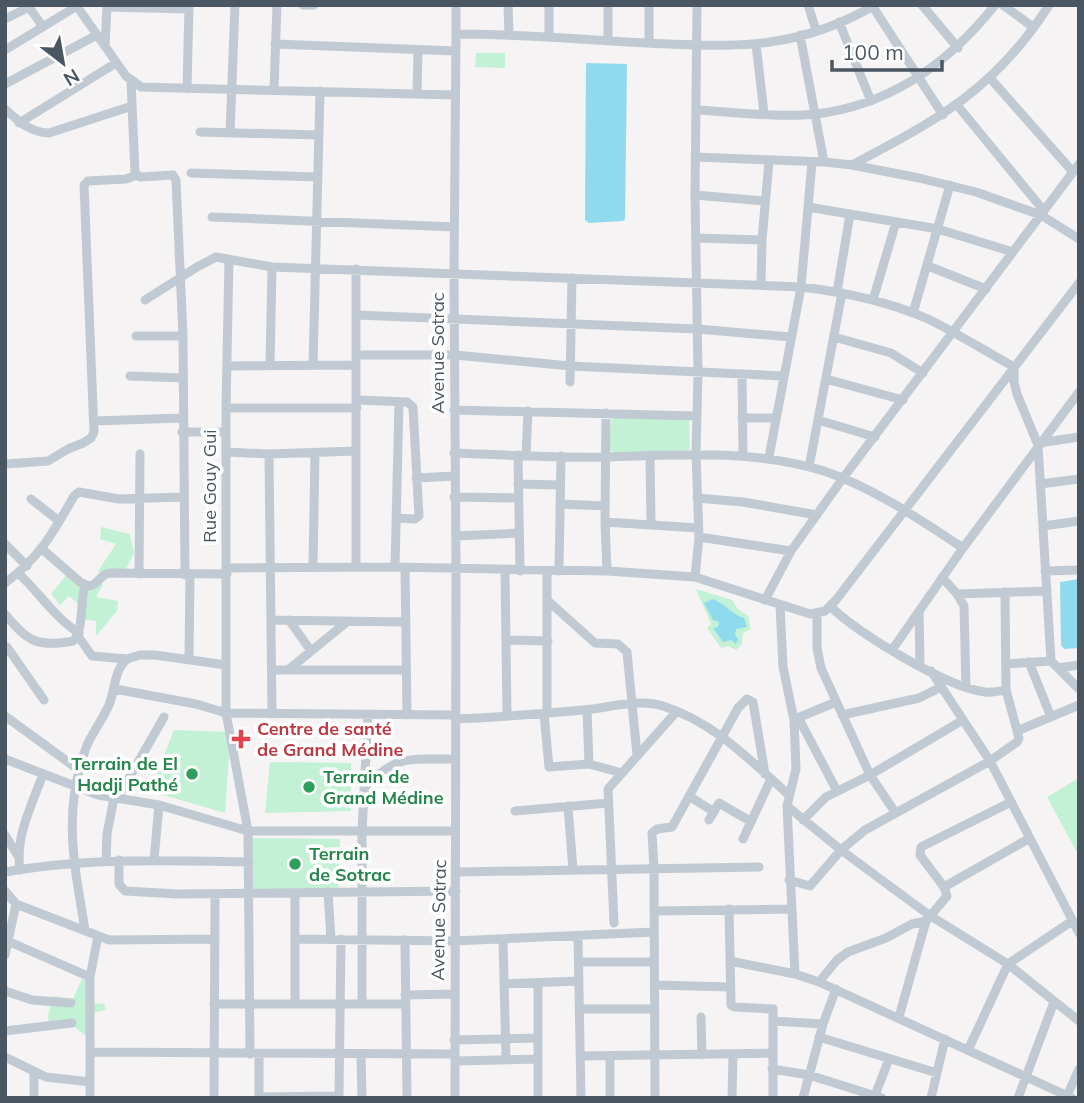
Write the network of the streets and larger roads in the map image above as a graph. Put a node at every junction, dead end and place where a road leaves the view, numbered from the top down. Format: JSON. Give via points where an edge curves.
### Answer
{"nodes":[{"id":1,"x":235,"y":5,"type":"edge"},
{"id":2,"x":277,"y":5,"type":"edge"},
{"id":3,"x":303,"y":5,"type":"edge"},
{"id":4,"x":314,"y":5,"type":"edge"},
{"id":5,"x":456,"y":5,"type":"edge"},
{"id":6,"x":508,"y":5,"type":"edge"},
{"id":7,"x":550,"y":5,"type":"edge"},
{"id":8,"x":608,"y":5,"type":"edge"},
{"id":9,"x":649,"y":5,"type":"edge"},
{"id":10,"x":697,"y":5,"type":"edge"},
{"id":11,"x":808,"y":5,"type":"edge"},
{"id":12,"x":922,"y":5,"type":"edge"},
{"id":13,"x":995,"y":5,"type":"edge"},
{"id":14,"x":1003,"y":5,"type":"edge"},
{"id":15,"x":1049,"y":5,"type":"edge"},
{"id":16,"x":77,"y":6,"type":"edge"},
{"id":17,"x":107,"y":6,"type":"edge"},
{"id":18,"x":874,"y":6,"type":"edge"},
{"id":19,"x":188,"y":7,"type":"edge"},
{"id":20,"x":5,"y":19,"type":"edge"},
{"id":21,"x":839,"y":22,"type":"junction"},
{"id":22,"x":43,"y":27,"type":"junction"},
{"id":23,"x":1033,"y":27,"type":"junction"},
{"id":24,"x":816,"y":30,"type":"junction"},
{"id":25,"x":456,"y":34,"type":"junction"},
{"id":26,"x":509,"y":34,"type":"junction"},
{"id":27,"x":97,"y":35,"type":"junction"},
{"id":28,"x":800,"y":35,"type":"junction"},
{"id":29,"x":549,"y":37,"type":"junction"},
{"id":30,"x":608,"y":40,"type":"junction"},
{"id":31,"x":649,"y":43,"type":"junction"},
{"id":32,"x":275,"y":44,"type":"junction"},
{"id":33,"x":756,"y":44,"type":"junction"},
{"id":34,"x":697,"y":45,"type":"junction"},
{"id":35,"x":105,"y":46,"type":"junction"},
{"id":36,"x":958,"y":48,"type":"junction"},
{"id":37,"x":5,"y":50,"type":"edge"},
{"id":38,"x":418,"y":50,"type":"junction"},
{"id":39,"x":456,"y":51,"type":"junction"},
{"id":40,"x":116,"y":63,"type":"junction"},
{"id":41,"x":919,"y":78,"type":"junction"},
{"id":42,"x":990,"y":78,"type":"junction"},
{"id":43,"x":131,"y":81,"type":"junction"},
{"id":44,"x":5,"y":85,"type":"edge"},
{"id":45,"x":231,"y":88,"type":"junction"},
{"id":46,"x":187,"y":89,"type":"junction"},
{"id":47,"x":274,"y":89,"type":"junction"},
{"id":48,"x":320,"y":91,"type":"junction"},
{"id":49,"x":416,"y":93,"type":"junction"},
{"id":50,"x":455,"y":95,"type":"junction"},
{"id":51,"x":871,"y":101,"type":"junction"},
{"id":52,"x":957,"y":105,"type":"junction"},
{"id":53,"x":132,"y":106,"type":"junction"},
{"id":54,"x":5,"y":109,"type":"edge"},
{"id":55,"x":697,"y":110,"type":"junction"},
{"id":56,"x":764,"y":113,"type":"junction"},
{"id":57,"x":814,"y":114,"type":"junction"},
{"id":58,"x":943,"y":115,"type":"junction"},
{"id":59,"x":19,"y":123,"type":"junction"},
{"id":60,"x":200,"y":132,"type":"dead end"},
{"id":61,"x":230,"y":133,"type":"junction"},
{"id":62,"x":319,"y":135,"type":"junction"},
{"id":63,"x":695,"y":157,"type":"junction"},
{"id":64,"x":769,"y":161,"type":"junction"},
{"id":65,"x":812,"y":162,"type":"junction"},
{"id":66,"x":824,"y":162,"type":"junction"},
{"id":67,"x":852,"y":165,"type":"junction"},
{"id":68,"x":1076,"y":168,"type":"edge"},
{"id":69,"x":191,"y":173,"type":"dead end"},
{"id":70,"x":137,"y":176,"type":"junction"},
{"id":71,"x":318,"y":177,"type":"junction"},
{"id":72,"x":950,"y":185,"type":"junction"},
{"id":73,"x":695,"y":195,"type":"junction"},
{"id":74,"x":765,"y":201,"type":"junction"},
{"id":75,"x":808,"y":207,"type":"junction"},
{"id":76,"x":1043,"y":213,"type":"junction"},
{"id":77,"x":850,"y":214,"type":"junction"},
{"id":78,"x":212,"y":217,"type":"dead end"},
{"id":79,"x":317,"y":221,"type":"junction"},
{"id":80,"x":896,"y":222,"type":"junction"},
{"id":81,"x":454,"y":227,"type":"junction"},
{"id":82,"x":938,"y":229,"type":"junction"},
{"id":83,"x":696,"y":238,"type":"junction"},
{"id":84,"x":1079,"y":239,"type":"edge"},
{"id":85,"x":762,"y":240,"type":"junction"},
{"id":86,"x":1013,"y":252,"type":"junction"},
{"id":87,"x":229,"y":259,"type":"junction"},
{"id":88,"x":928,"y":266,"type":"junction"},
{"id":89,"x":272,"y":267,"type":"junction"},
{"id":90,"x":315,"y":268,"type":"junction"},
{"id":91,"x":356,"y":269,"type":"junction"},
{"id":92,"x":454,"y":275,"type":"junction"},
{"id":93,"x":572,"y":278,"type":"junction"},
{"id":94,"x":180,"y":279,"type":"junction"},
{"id":95,"x":696,"y":282,"type":"junction"},
{"id":96,"x":1079,"y":283,"type":"edge"},
{"id":97,"x":761,"y":285,"type":"junction"},
{"id":98,"x":801,"y":287,"type":"junction"},
{"id":99,"x":986,"y":289,"type":"junction"},
{"id":100,"x":839,"y":293,"type":"junction"},
{"id":101,"x":145,"y":300,"type":"dead end"},
{"id":102,"x":873,"y":300,"type":"junction"},
{"id":103,"x":913,"y":313,"type":"junction"},
{"id":104,"x":356,"y":315,"type":"junction"},
{"id":105,"x":455,"y":319,"type":"junction"},
{"id":106,"x":572,"y":323,"type":"junction"},
{"id":107,"x":697,"y":328,"type":"junction"},
{"id":108,"x":954,"y":333,"type":"junction"},
{"id":109,"x":183,"y":335,"type":"junction"},
{"id":110,"x":136,"y":336,"type":"dead end"},
{"id":111,"x":791,"y":337,"type":"junction"},
{"id":112,"x":834,"y":337,"type":"junction"},
{"id":113,"x":455,"y":355,"type":"junction"},
{"id":114,"x":356,"y":360,"type":"junction"},
{"id":115,"x":271,"y":365,"type":"junction"},
{"id":116,"x":313,"y":365,"type":"junction"},
{"id":117,"x":228,"y":366,"type":"junction"},
{"id":118,"x":570,"y":366,"type":"junction"},
{"id":119,"x":1014,"y":367,"type":"junction"},
{"id":120,"x":698,"y":373,"type":"junction"},
{"id":121,"x":923,"y":373,"type":"junction"},
{"id":122,"x":742,"y":374,"type":"junction"},
{"id":123,"x":130,"y":376,"type":"dead end"},
{"id":124,"x":783,"y":376,"type":"junction"},
{"id":125,"x":183,"y":377,"type":"junction"},
{"id":126,"x":826,"y":379,"type":"junction"},
{"id":127,"x":570,"y":382,"type":"dead end"},
{"id":128,"x":1079,"y":392,"type":"edge"},
{"id":129,"x":1079,"y":399,"type":"edge"},
{"id":130,"x":903,"y":400,"type":"junction"},
{"id":131,"x":399,"y":402,"type":"junction"},
{"id":132,"x":357,"y":404,"type":"junction"},
{"id":133,"x":226,"y":408,"type":"junction"},
{"id":134,"x":454,"y":410,"type":"junction"},
{"id":135,"x":528,"y":411,"type":"junction"},
{"id":136,"x":606,"y":413,"type":"junction"},
{"id":137,"x":697,"y":416,"type":"junction"},
{"id":138,"x":182,"y":418,"type":"junction"},
{"id":139,"x":742,"y":418,"type":"junction"},
{"id":140,"x":776,"y":418,"type":"junction"},
{"id":141,"x":818,"y":420,"type":"junction"},
{"id":142,"x":94,"y":421,"type":"junction"},
{"id":143,"x":182,"y":432,"type":"junction"},
{"id":144,"x":226,"y":432,"type":"junction"},
{"id":145,"x":874,"y":437,"type":"junction"},
{"id":146,"x":1079,"y":437,"type":"edge"},
{"id":147,"x":1038,"y":444,"type":"junction"},
{"id":148,"x":356,"y":451,"type":"junction"},
{"id":149,"x":227,"y":452,"type":"junction"},
{"id":150,"x":315,"y":453,"type":"junction"},
{"id":151,"x":454,"y":453,"type":"junction"},
{"id":152,"x":696,"y":453,"type":"junction"},
{"id":153,"x":140,"y":454,"type":"dead end"},
{"id":154,"x":269,"y":454,"type":"junction"},
{"id":155,"x":522,"y":455,"type":"junction"},
{"id":156,"x":650,"y":455,"type":"junction"},
{"id":157,"x":743,"y":455,"type":"junction"},
{"id":158,"x":561,"y":456,"type":"junction"},
{"id":159,"x":606,"y":457,"type":"junction"},
{"id":160,"x":769,"y":457,"type":"junction"},
{"id":161,"x":5,"y":464,"type":"edge"},
{"id":162,"x":809,"y":467,"type":"junction"},
{"id":163,"x":454,"y":476,"type":"junction"},
{"id":164,"x":415,"y":478,"type":"junction"},
{"id":165,"x":843,"y":478,"type":"junction"},
{"id":166,"x":1079,"y":479,"type":"edge"},
{"id":167,"x":518,"y":484,"type":"junction"},
{"id":168,"x":1040,"y":484,"type":"junction"},
{"id":169,"x":559,"y":485,"type":"junction"},
{"id":170,"x":416,"y":492,"type":"junction"},
{"id":171,"x":397,"y":493,"type":"junction"},
{"id":172,"x":183,"y":497,"type":"junction"},
{"id":173,"x":454,"y":497,"type":"junction"},
{"id":174,"x":518,"y":498,"type":"junction"},
{"id":175,"x":697,"y":498,"type":"junction"},
{"id":176,"x":31,"y":499,"type":"dead end"},
{"id":177,"x":141,"y":499,"type":"junction"},
{"id":178,"x":560,"y":504,"type":"junction"},
{"id":179,"x":605,"y":506,"type":"junction"},
{"id":180,"x":904,"y":509,"type":"junction"},
{"id":181,"x":817,"y":515,"type":"junction"},
{"id":182,"x":397,"y":518,"type":"junction"},
{"id":183,"x":59,"y":521,"type":"junction"},
{"id":184,"x":1079,"y":521,"type":"edge"},
{"id":185,"x":605,"y":522,"type":"junction"},
{"id":186,"x":651,"y":524,"type":"junction"},
{"id":187,"x":1043,"y":526,"type":"junction"},
{"id":188,"x":698,"y":532,"type":"junction"},
{"id":189,"x":519,"y":533,"type":"junction"},
{"id":190,"x":456,"y":536,"type":"junction"},
{"id":191,"x":5,"y":544,"type":"edge"},
{"id":192,"x":963,"y":548,"type":"junction"},
{"id":193,"x":43,"y":549,"type":"junction"},
{"id":194,"x":791,"y":551,"type":"junction"},
{"id":195,"x":27,"y":566,"type":"junction"},
{"id":196,"x":271,"y":567,"type":"junction"},
{"id":197,"x":313,"y":567,"type":"junction"},
{"id":198,"x":356,"y":567,"type":"junction"},
{"id":199,"x":395,"y":567,"type":"junction"},
{"id":200,"x":405,"y":567,"type":"junction"},
{"id":201,"x":456,"y":568,"type":"junction"},
{"id":202,"x":1079,"y":570,"type":"edge"},
{"id":203,"x":227,"y":571,"type":"junction"},
{"id":204,"x":505,"y":571,"type":"junction"},
{"id":205,"x":520,"y":571,"type":"junction"},
{"id":206,"x":547,"y":571,"type":"junction"},
{"id":207,"x":559,"y":571,"type":"junction"},
{"id":208,"x":1045,"y":571,"type":"junction"},
{"id":209,"x":607,"y":572,"type":"junction"},
{"id":210,"x":18,"y":573,"type":"junction"},
{"id":211,"x":139,"y":574,"type":"junction"},
{"id":212,"x":187,"y":575,"type":"junction"},
{"id":213,"x":695,"y":577,"type":"junction"},
{"id":214,"x":942,"y":577,"type":"junction"},
{"id":215,"x":5,"y":583,"type":"edge"},
{"id":216,"x":85,"y":585,"type":"junction"},
{"id":217,"x":1047,"y":591,"type":"junction"},
{"id":218,"x":1005,"y":592,"type":"junction"},
{"id":219,"x":957,"y":594,"type":"junction"},
{"id":220,"x":547,"y":600,"type":"junction"},
{"id":221,"x":765,"y":600,"type":"junction"},
{"id":222,"x":780,"y":605,"type":"junction"},
{"id":223,"x":831,"y":607,"type":"junction"},
{"id":224,"x":919,"y":611,"type":"junction"},
{"id":225,"x":5,"y":614,"type":"edge"},
{"id":226,"x":817,"y":614,"type":"junction"},
{"id":227,"x":271,"y":620,"type":"junction"},
{"id":228,"x":289,"y":620,"type":"junction"},
{"id":229,"x":348,"y":621,"type":"junction"},
{"id":230,"x":406,"y":622,"type":"junction"},
{"id":231,"x":22,"y":635,"type":"junction"},
{"id":232,"x":79,"y":635,"type":"junction"},
{"id":233,"x":506,"y":640,"type":"junction"},
{"id":234,"x":548,"y":640,"type":"junction"},
{"id":235,"x":6,"y":647,"type":"edge"},
{"id":236,"x":892,"y":650,"type":"junction"},
{"id":237,"x":311,"y":651,"type":"junction"},
{"id":238,"x":189,"y":658,"type":"junction"},
{"id":239,"x":127,"y":659,"type":"junction"},
{"id":240,"x":1029,"y":662,"type":"junction"},
{"id":241,"x":1006,"y":664,"type":"junction"},
{"id":242,"x":1055,"y":664,"type":"junction"},
{"id":243,"x":226,"y":665,"type":"junction"},
{"id":244,"x":1079,"y":665,"type":"edge"},
{"id":245,"x":920,"y":666,"type":"junction"},
{"id":246,"x":272,"y":670,"type":"junction"},
{"id":247,"x":288,"y":670,"type":"junction"},
{"id":248,"x":406,"y":670,"type":"junction"},
{"id":249,"x":931,"y":671,"type":"junction"},
{"id":250,"x":966,"y":687,"type":"junction"},
{"id":251,"x":941,"y":688,"type":"junction"},
{"id":252,"x":115,"y":689,"type":"junction"},
{"id":253,"x":1079,"y":689,"type":"edge"},
{"id":254,"x":1006,"y":690,"type":"junction"},
{"id":255,"x":44,"y":700,"type":"dead end"},
{"id":256,"x":836,"y":702,"type":"junction"},
{"id":257,"x":633,"y":703,"type":"junction"},
{"id":258,"x":1079,"y":705,"type":"edge"},
{"id":259,"x":587,"y":710,"type":"junction"},
{"id":260,"x":677,"y":711,"type":"junction"},
{"id":261,"x":226,"y":713,"type":"junction"},
{"id":262,"x":272,"y":714,"type":"junction"},
{"id":263,"x":546,"y":714,"type":"junction"},
{"id":264,"x":368,"y":715,"type":"junction"},
{"id":265,"x":407,"y":715,"type":"junction"},
{"id":266,"x":842,"y":715,"type":"junction"},
{"id":267,"x":5,"y":716,"type":"edge"},
{"id":268,"x":507,"y":716,"type":"junction"},
{"id":269,"x":164,"y":717,"type":"dead end"},
{"id":270,"x":455,"y":717,"type":"junction"},
{"id":271,"x":1051,"y":717,"type":"junction"},
{"id":272,"x":797,"y":719,"type":"junction"},
{"id":273,"x":963,"y":720,"type":"junction"},
{"id":274,"x":1017,"y":732,"type":"junction"},
{"id":275,"x":723,"y":737,"type":"junction"},
{"id":276,"x":637,"y":755,"type":"junction"},
{"id":277,"x":455,"y":759,"type":"junction"},
{"id":278,"x":5,"y":760,"type":"edge"},
{"id":279,"x":990,"y":761,"type":"junction"},
{"id":280,"x":589,"y":764,"type":"junction"},
{"id":281,"x":79,"y":770,"type":"junction"},
{"id":282,"x":622,"y":773,"type":"junction"},
{"id":283,"x":43,"y":774,"type":"junction"},
{"id":284,"x":870,"y":775,"type":"junction"},
{"id":285,"x":768,"y":776,"type":"junction"},
{"id":286,"x":75,"y":787,"type":"junction"},
{"id":287,"x":364,"y":789,"type":"junction"},
{"id":288,"x":837,"y":792,"type":"junction"},
{"id":289,"x":789,"y":795,"type":"junction"},
{"id":290,"x":690,"y":796,"type":"junction"},
{"id":291,"x":116,"y":798,"type":"junction"},
{"id":292,"x":608,"y":803,"type":"junction"},
{"id":293,"x":1011,"y":803,"type":"junction"},
{"id":294,"x":159,"y":805,"type":"junction"},
{"id":295,"x":568,"y":806,"type":"junction"},
{"id":296,"x":787,"y":806,"type":"junction"},
{"id":297,"x":515,"y":811,"type":"dead end"},
{"id":298,"x":895,"y":812,"type":"junction"},
{"id":299,"x":803,"y":820,"type":"junction"},
{"id":300,"x":750,"y":821,"type":"junction"},
{"id":301,"x":248,"y":831,"type":"junction"},
{"id":302,"x":455,"y":831,"type":"junction"},
{"id":303,"x":362,"y":832,"type":"junction"},
{"id":304,"x":5,"y":835,"type":"edge"},
{"id":305,"x":1030,"y":838,"type":"junction"},
{"id":306,"x":743,"y":839,"type":"dead end"},
{"id":307,"x":841,"y":850,"type":"junction"},
{"id":308,"x":18,"y":856,"type":"junction"},
{"id":309,"x":119,"y":860,"type":"junction"},
{"id":310,"x":154,"y":860,"type":"junction"},
{"id":311,"x":106,"y":861,"type":"junction"},
{"id":312,"x":249,"y":862,"type":"junction"},
{"id":313,"x":75,"y":863,"type":"junction"},
{"id":314,"x":759,"y":867,"type":"dead end"},
{"id":315,"x":611,"y":869,"type":"junction"},
{"id":316,"x":654,"y":869,"type":"junction"},
{"id":317,"x":20,"y":870,"type":"junction"},
{"id":318,"x":573,"y":870,"type":"junction"},
{"id":319,"x":5,"y":872,"type":"edge"},
{"id":320,"x":456,"y":872,"type":"junction"},
{"id":321,"x":789,"y":880,"type":"junction"},
{"id":322,"x":944,"y":887,"type":"junction"},
{"id":323,"x":5,"y":891,"type":"edge"},
{"id":324,"x":456,"y":891,"type":"junction"},
{"id":325,"x":328,"y":892,"type":"junction"},
{"id":326,"x":362,"y":892,"type":"junction"},
{"id":327,"x":249,"y":893,"type":"junction"},
{"id":328,"x":295,"y":893,"type":"junction"},
{"id":329,"x":215,"y":894,"type":"junction"},
{"id":330,"x":16,"y":904,"type":"junction"},
{"id":331,"x":729,"y":909,"type":"junction"},
{"id":332,"x":790,"y":909,"type":"junction"},
{"id":333,"x":654,"y":911,"type":"junction"},
{"id":334,"x":928,"y":918,"type":"junction"},
{"id":335,"x":1072,"y":921,"type":"junction"},
{"id":336,"x":614,"y":923,"type":"dead end"},
{"id":337,"x":85,"y":930,"type":"junction"},
{"id":338,"x":654,"y":932,"type":"junction"},
{"id":339,"x":1079,"y":933,"type":"edge"},
{"id":340,"x":99,"y":936,"type":"junction"},
{"id":341,"x":578,"y":937,"type":"junction"},
{"id":342,"x":215,"y":939,"type":"junction"},
{"id":343,"x":295,"y":939,"type":"junction"},
{"id":344,"x":336,"y":939,"type":"junction"},
{"id":345,"x":362,"y":939,"type":"junction"},
{"id":346,"x":405,"y":940,"type":"junction"},
{"id":347,"x":503,"y":940,"type":"junction"},
{"id":348,"x":454,"y":941,"type":"junction"},
{"id":349,"x":9,"y":942,"type":"junction"},
{"id":350,"x":5,"y":954,"type":"edge"},
{"id":351,"x":730,"y":961,"type":"junction"},
{"id":352,"x":580,"y":962,"type":"junction"},
{"id":353,"x":654,"y":962,"type":"junction"},
{"id":354,"x":1007,"y":964,"type":"junction"},
{"id":355,"x":795,"y":974,"type":"junction"},
{"id":356,"x":90,"y":977,"type":"junction"},
{"id":357,"x":579,"y":981,"type":"junction"},
{"id":358,"x":819,"y":982,"type":"junction"},
{"id":359,"x":538,"y":983,"type":"junction"},
{"id":360,"x":504,"y":984,"type":"junction"},
{"id":361,"x":655,"y":985,"type":"junction"},
{"id":362,"x":730,"y":987,"type":"junction"},
{"id":363,"x":836,"y":989,"type":"junction"},
{"id":364,"x":5,"y":991,"type":"edge"},
{"id":365,"x":454,"y":994,"type":"junction"},
{"id":366,"x":405,"y":999,"type":"junction"},
{"id":367,"x":1054,"y":1002,"type":"junction"},
{"id":368,"x":71,"y":1003,"type":"dead end"},
{"id":369,"x":214,"y":1004,"type":"junction"},
{"id":370,"x":250,"y":1004,"type":"junction"},
{"id":371,"x":295,"y":1004,"type":"junction"},
{"id":372,"x":340,"y":1004,"type":"junction"},
{"id":373,"x":362,"y":1004,"type":"junction"},
{"id":374,"x":580,"y":1009,"type":"junction"},
{"id":375,"x":655,"y":1009,"type":"junction"},
{"id":376,"x":701,"y":1017,"type":"dead end"},
{"id":377,"x":899,"y":1017,"type":"junction"},
{"id":378,"x":773,"y":1021,"type":"junction"},
{"id":379,"x":1079,"y":1021,"type":"edge"},
{"id":380,"x":72,"y":1023,"type":"dead end"},
{"id":381,"x":823,"y":1024,"type":"junction"},
{"id":382,"x":5,"y":1031,"type":"edge"},
{"id":383,"x":819,"y":1037,"type":"junction"},
{"id":384,"x":537,"y":1038,"type":"junction"},
{"id":385,"x":505,"y":1039,"type":"junction"},
{"id":386,"x":945,"y":1039,"type":"junction"},
{"id":387,"x":454,"y":1040,"type":"junction"},
{"id":388,"x":968,"y":1049,"type":"junction"},
{"id":389,"x":90,"y":1052,"type":"junction"},
{"id":390,"x":214,"y":1054,"type":"junction"},
{"id":391,"x":254,"y":1054,"type":"junction"},
{"id":392,"x":340,"y":1054,"type":"junction"},
{"id":393,"x":361,"y":1054,"type":"junction"},
{"id":394,"x":406,"y":1054,"type":"junction"},
{"id":395,"x":772,"y":1054,"type":"junction"},
{"id":396,"x":655,"y":1055,"type":"junction"},
{"id":397,"x":702,"y":1055,"type":"junction"},
{"id":398,"x":733,"y":1055,"type":"junction"},
{"id":399,"x":580,"y":1056,"type":"junction"},
{"id":400,"x":610,"y":1056,"type":"junction"},
{"id":401,"x":5,"y":1057,"type":"edge"},
{"id":402,"x":455,"y":1057,"type":"junction"},
{"id":403,"x":506,"y":1059,"type":"junction"},
{"id":404,"x":537,"y":1059,"type":"junction"},
{"id":405,"x":889,"y":1059,"type":"junction"},
{"id":406,"x":772,"y":1069,"type":"junction"},
{"id":407,"x":1079,"y":1069,"type":"edge"},
{"id":408,"x":34,"y":1072,"type":"junction"},
{"id":409,"x":937,"y":1073,"type":"junction"},
{"id":410,"x":809,"y":1075,"type":"junction"},
{"id":411,"x":1027,"y":1079,"type":"junction"},
{"id":412,"x":90,"y":1082,"type":"junction"},
{"id":413,"x":259,"y":1097,"type":"edge"},
{"id":414,"x":292,"y":1097,"type":"edge"},
{"id":415,"x":335,"y":1097,"type":"edge"},
{"id":416,"x":877,"y":1097,"type":"edge"},
{"id":417,"x":1070,"y":1097,"type":"edge"},
{"id":418,"x":34,"y":1098,"type":"edge"},
{"id":419,"x":90,"y":1098,"type":"edge"},
{"id":420,"x":214,"y":1098,"type":"edge"},
{"id":421,"x":362,"y":1098,"type":"edge"},
{"id":422,"x":407,"y":1098,"type":"edge"},
{"id":423,"x":455,"y":1098,"type":"edge"},
{"id":424,"x":538,"y":1098,"type":"edge"},
{"id":425,"x":581,"y":1098,"type":"edge"},
{"id":426,"x":610,"y":1098,"type":"edge"},
{"id":427,"x":655,"y":1098,"type":"edge"},
{"id":428,"x":732,"y":1098,"type":"edge"},
{"id":429,"x":773,"y":1098,"type":"edge"},
{"id":430,"x":803,"y":1098,"type":"edge"},
{"id":431,"x":932,"y":1098,"type":"edge"},
{"id":432,"x":1018,"y":1098,"type":"edge"}],
"edges":[{"from":1,"to":45,"type":"street"},
{"from":2,"to":32,"type":"street"},
{"from":3,"to":4,"type":"street"},
{"from":5,"to":25,"type":"street","name":"Avenue Sotrac"},
{"from":6,"to":26,"type":"street"},
{"from":7,"to":29,"type":"street"},
{"from":8,"to":30,"type":"street"},
{"from":9,"to":31,"type":"street"},
{"from":10,"to":34,"type":"street"},
{"from":11,"to":24,"type":"street"},
{"from":12,"to":36,"type":"street"},
{"from":13,"to":36,"type":"street"},
{"from":14,"to":23,"type":"street"},
{"from":15,"to":23,"type":"street"},
{"from":16,"to":22,"type":"street"},
{"from":16,"to":27,"type":"street"},
{"from":17,"to":19,"type":"street"},
{"from":17,"to":35,"type":"street"},
{"from":18,"to":21,"type":"street"},
{"from":18,"to":41,"type":"street"},
{"from":19,"to":46,"type":"street"},
{"from":20,"to":22,"type":"street","via":[[29,7]]},
{"from":21,"to":24,"type":"street"},
{"from":21,"to":51,"type":"street"},
{"from":22,"to":37,"type":"street"},
{"from":23,"to":42,"type":"street"},
{"from":24,"to":28,"type":"street"},
{"from":25,"to":26,"type":"street"},
{"from":25,"to":39,"type":"street","name":"Avenue Sotrac"},
{"from":26,"to":29,"type":"street"},
{"from":27,"to":35,"type":"street"},
{"from":27,"to":44,"type":"street"},
{"from":28,"to":33,"type":"street"},
{"from":28,"to":57,"type":"street"},
{"from":29,"to":30,"type":"street"},
{"from":30,"to":31,"type":"street"},
{"from":31,"to":34,"type":"street"},
{"from":32,"to":38,"type":"street"},
{"from":32,"to":47,"type":"street"},
{"from":33,"to":34,"type":"street"},
{"from":33,"to":56,"type":"street"},
{"from":34,"to":55,"type":"street"},
{"from":35,"to":40,"type":"street"},
{"from":36,"to":41,"type":"street"},
{"from":38,"to":39,"type":"street"},
{"from":38,"to":49,"type":"street"},
{"from":39,"to":50,"type":"street","name":"Avenue Sotrac"},
{"from":40,"to":43,"type":"street"},
{"from":40,"to":59,"type":"street"},
{"from":41,"to":51,"type":"street"},
{"from":41,"to":58,"type":"street"},
{"from":42,"to":52,"type":"street"},
{"from":42,"to":68,"type":"street"},
{"from":43,"to":46,"type":"street","via":[[141,87]]},
{"from":43,"to":53,"type":"street"},
{"from":45,"to":46,"type":"street"},
{"from":45,"to":47,"type":"street"},
{"from":45,"to":61,"type":"street"},
{"from":47,"to":48,"type":"street"},
{"from":48,"to":49,"type":"street"},
{"from":48,"to":62,"type":"street"},
{"from":49,"to":50,"type":"street"},
{"from":50,"to":81,"type":"street","name":"Avenue Sotrac"},
{"from":51,"to":57,"type":"street"},
{"from":52,"to":58,"type":"street"},
{"from":52,"to":76,"type":"street"},
{"from":53,"to":59,"type":"street","via":[[49,133]]},
{"from":53,"to":70,"type":"street"},
{"from":54,"to":59,"type":"street"},
{"from":55,"to":56,"type":"street"},
{"from":55,"to":63,"type":"street"},
{"from":56,"to":57,"type":"street"},
{"from":57,"to":66,"type":"street"},
{"from":58,"to":67,"type":"street"},
{"from":60,"to":61,"type":"street"},
{"from":61,"to":62,"type":"street"},
{"from":62,"to":71,"type":"street"},
{"from":63,"to":64,"type":"street"},
{"from":63,"to":73,"type":"street"},
{"from":64,"to":65,"type":"street"},
{"from":64,"to":74,"type":"street"},
{"from":65,"to":66,"type":"street"},
{"from":65,"to":75,"type":"street"},
{"from":66,"to":67,"type":"street"},
{"from":67,"to":72,"type":"street"},
{"from":68,"to":76,"type":"street"},
{"from":69,"to":71,"type":"street"},
{"from":70,"to":94,"type":"street","via":[[176,177]]},
{"from":70,"to":142,"type":"street","via":[[88,181],[84,186]]},
{"from":71,"to":79,"type":"street"},
{"from":72,"to":76,"type":"street"},
{"from":72,"to":82,"type":"street"},
{"from":73,"to":74,"type":"street"},
{"from":73,"to":83,"type":"street"},
{"from":74,"to":85,"type":"street"},
{"from":75,"to":77,"type":"street"},
{"from":75,"to":98,"type":"street"},
{"from":76,"to":84,"type":"street"},
{"from":76,"to":86,"type":"street"},
{"from":77,"to":80,"type":"street"},
{"from":77,"to":100,"type":"street"},
{"from":78,"to":79,"type":"street"},
{"from":79,"to":81,"type":"street"},
{"from":79,"to":90,"type":"street"},
{"from":80,"to":82,"type":"street"},
{"from":80,"to":102,"type":"street"},
{"from":81,"to":92,"type":"street","name":"Avenue Sotrac"},
{"from":82,"to":86,"type":"street"},
{"from":82,"to":88,"type":"street"},
{"from":83,"to":85,"type":"street"},
{"from":83,"to":95,"type":"street"},
{"from":85,"to":97,"type":"street"},
{"from":86,"to":99,"type":"street"},
{"from":87,"to":89,"type":"street"},
{"from":87,"to":94,"type":"street","via":[[210,259]]},
{"from":87,"to":117,"type":"street","name":"Rue Gouy Gui"},
{"from":88,"to":99,"type":"street"},
{"from":88,"to":103,"type":"street"},
{"from":89,"to":90,"type":"street"},
{"from":89,"to":115,"type":"street"},
{"from":90,"to":91,"type":"street"},
{"from":90,"to":116,"type":"street"},
{"from":91,"to":92,"type":"street"},
{"from":91,"to":104,"type":"street"},
{"from":92,"to":93,"type":"street"},
{"from":92,"to":105,"type":"street","name":"Avenue Sotrac"},
{"from":93,"to":95,"type":"street"},
{"from":93,"to":106,"type":"street"},
{"from":94,"to":101,"type":"street"},
{"from":94,"to":109,"type":"street"},
{"from":95,"to":97,"type":"street"},
{"from":95,"to":107,"type":"street"},
{"from":96,"to":119,"type":"street"},
{"from":97,"to":98,"type":"street"},
{"from":98,"to":100,"type":"street"},
{"from":98,"to":111,"type":"street"},
{"from":99,"to":108,"type":"street"},
{"from":100,"to":102,"type":"street"},
{"from":100,"to":112,"type":"street"},
{"from":102,"to":103,"type":"street"},
{"from":103,"to":108,"type":"street"},
{"from":104,"to":105,"type":"street"},
{"from":104,"to":114,"type":"street"},
{"from":105,"to":106,"type":"street"},
{"from":105,"to":113,"type":"street","name":"Avenue Sotrac"},
{"from":106,"to":107,"type":"street"},
{"from":106,"to":118,"type":"street"},
{"from":107,"to":111,"type":"street"},
{"from":107,"to":120,"type":"street"},
{"from":108,"to":119,"type":"street"},
{"from":108,"to":121,"type":"street"},
{"from":109,"to":110,"type":"street"},
{"from":109,"to":125,"type":"street"},
{"from":111,"to":124,"type":"street"},
{"from":112,"to":121,"type":"street","via":[[891,353]]},
{"from":112,"to":126,"type":"street"},
{"from":113,"to":114,"type":"street"},
{"from":113,"to":118,"type":"street"},
{"from":113,"to":134,"type":"street","name":"Avenue Sotrac"},
{"from":114,"to":116,"type":"street"},
{"from":114,"to":132,"type":"street"},
{"from":115,"to":116,"type":"street"},
{"from":115,"to":117,"type":"street"},
{"from":117,"to":133,"type":"street","name":"Rue Gouy Gui"},
{"from":118,"to":120,"type":"street"},
{"from":118,"to":127,"type":"street"},
{"from":119,"to":147,"type":"street","via":[[1017,394]]},
{"from":119,"to":180,"type":"street"},
{"from":120,"to":122,"type":"street"},
{"from":120,"to":137,"type":"street"},
{"from":121,"to":130,"type":"street"},
{"from":122,"to":124,"type":"street"},
{"from":122,"to":139,"type":"street"},
{"from":123,"to":125,"type":"street"},
{"from":124,"to":140,"type":"street"},
{"from":125,"to":138,"type":"street"},
{"from":126,"to":130,"type":"street"},
{"from":126,"to":141,"type":"street"},
{"from":128,"to":129,"type":"street"},
{"from":128,"to":147,"type":"street"},
{"from":130,"to":145,"type":"street"},
{"from":131,"to":132,"type":"street"},
{"from":131,"to":164,"type":"street","via":[[413,409]]},
{"from":131,"to":171,"type":"street"},
{"from":132,"to":133,"type":"street"},
{"from":132,"to":148,"type":"street"},
{"from":133,"to":144,"type":"street","name":"Rue Gouy Gui"},
{"from":134,"to":135,"type":"street"},
{"from":134,"to":151,"type":"street","name":"Avenue Sotrac"},
{"from":135,"to":136,"type":"street"},
{"from":135,"to":155,"type":"street"},
{"from":136,"to":137,"type":"street"},
{"from":136,"to":159,"type":"street"},
{"from":137,"to":152,"type":"street"},
{"from":138,"to":142,"type":"street"},
{"from":138,"to":143,"type":"street"},
{"from":139,"to":140,"type":"street"},
{"from":139,"to":157,"type":"street"},
{"from":140,"to":160,"type":"street"},
{"from":141,"to":145,"type":"street"},
{"from":141,"to":162,"type":"street"},
{"from":142,"to":161,"type":"street","via":[[91,438],[57,457]]},
{"from":143,"to":144,"type":"street"},
{"from":143,"to":172,"type":"street"},
{"from":144,"to":149,"type":"street","name":"Rue Gouy Gui"},
{"from":145,"to":165,"type":"street"},
{"from":146,"to":147,"type":"street"},
{"from":147,"to":168,"type":"street"},
{"from":147,"to":192,"type":"street"},
{"from":148,"to":150,"type":"street"},
{"from":148,"to":198,"type":"street"},
{"from":149,"to":154,"type":"street"},
{"from":149,"to":203,"type":"street","name":"Rue Gouy Gui"},
{"from":150,"to":154,"type":"street"},
{"from":150,"to":197,"type":"street"},
{"from":151,"to":155,"type":"street"},
{"from":151,"to":163,"type":"street","name":"Avenue Sotrac"},
{"from":152,"to":156,"type":"street"},
{"from":152,"to":157,"type":"street"},
{"from":152,"to":175,"type":"street"},
{"from":153,"to":177,"type":"street"},
{"from":154,"to":196,"type":"street"},
{"from":155,"to":158,"type":"street"},
{"from":155,"to":167,"type":"street"},
{"from":156,"to":159,"type":"street"},
{"from":156,"to":186,"type":"street"},
{"from":157,"to":160,"type":"street"},
{"from":158,"to":159,"type":"street"},
{"from":158,"to":169,"type":"street"},
{"from":159,"to":179,"type":"street"},
{"from":160,"to":162,"type":"street"},
{"from":162,"to":165,"type":"street"},
{"from":163,"to":164,"type":"street"},
{"from":163,"to":173,"type":"street","name":"Avenue Sotrac"},
{"from":164,"to":170,"type":"street"},
{"from":165,"to":180,"type":"street"},
{"from":165,"to":181,"type":"street"},
{"from":166,"to":168,"type":"street"},
{"from":167,"to":169,"type":"street"},
{"from":167,"to":174,"type":"street"},
{"from":168,"to":187,"type":"street"},
{"from":169,"to":178,"type":"street"},
{"from":170,"to":171,"type":"street"},
{"from":170,"to":182,"type":"street","via":[[418,518]]},
{"from":171,"to":182,"type":"street"},
{"from":172,"to":177,"type":"street"},
{"from":172,"to":212,"type":"street"},
{"from":173,"to":174,"type":"street"},
{"from":173,"to":190,"type":"street","name":"Avenue Sotrac"},
{"from":174,"to":189,"type":"street"},
{"from":175,"to":181,"type":"street"},
{"from":175,"to":188,"type":"street"},
{"from":176,"to":183,"type":"street"},
{"from":177,"to":183,"type":"street","via":[[79,492]]},
{"from":177,"to":211,"type":"street"},
{"from":178,"to":179,"type":"street"},
{"from":178,"to":207,"type":"street"},
{"from":179,"to":185,"type":"street"},
{"from":180,"to":192,"type":"street"},
{"from":180,"to":223,"type":"street"},
{"from":181,"to":194,"type":"street"},
{"from":182,"to":199,"type":"street"},
{"from":183,"to":193,"type":"street"},
{"from":184,"to":187,"type":"street"},
{"from":185,"to":186,"type":"street"},
{"from":185,"to":209,"type":"street"},
{"from":186,"to":188,"type":"street"},
{"from":187,"to":208,"type":"street"},
{"from":188,"to":194,"type":"street"},
{"from":188,"to":213,"type":"street"},
{"from":189,"to":190,"type":"street"},
{"from":189,"to":205,"type":"street"},
{"from":190,"to":201,"type":"street","name":"Avenue Sotrac"},
{"from":191,"to":195,"type":"street"},
{"from":192,"to":214,"type":"street"},
{"from":193,"to":195,"type":"street"},
{"from":193,"to":216,"type":"street"},
{"from":194,"to":221,"type":"street"},
{"from":195,"to":210,"type":"street"},
{"from":196,"to":197,"type":"street"},
{"from":196,"to":203,"type":"street"},
{"from":196,"to":227,"type":"street"},
{"from":197,"to":198,"type":"street"},
{"from":198,"to":199,"type":"street"},
{"from":199,"to":200,"type":"street"},
{"from":200,"to":201,"type":"street"},
{"from":200,"to":230,"type":"street"},
{"from":201,"to":204,"type":"street"},
{"from":201,"to":270,"type":"street","name":"Avenue Sotrac"},
{"from":202,"to":208,"type":"street"},
{"from":203,"to":212,"type":"street"},
{"from":203,"to":243,"type":"street","name":"Rue Gouy Gui"},
{"from":204,"to":205,"type":"street"},
{"from":204,"to":233,"type":"street"},
{"from":205,"to":206,"type":"street"},
{"from":206,"to":207,"type":"street"},
{"from":206,"to":220,"type":"street"},
{"from":207,"to":209,"type":"street"},
{"from":208,"to":217,"type":"street"},
{"from":209,"to":213,"type":"street"},
{"from":210,"to":215,"type":"street"},
{"from":210,"to":232,"type":"street"},
{"from":211,"to":212,"type":"street"},
{"from":211,"to":216,"type":"street","via":[[106,574],[93,586]]},
{"from":212,"to":238,"type":"street"},
{"from":213,"to":221,"type":"street"},
{"from":214,"to":219,"type":"street"},
{"from":214,"to":224,"type":"street"},
{"from":216,"to":232,"type":"street"},
{"from":217,"to":218,"type":"street"},
{"from":217,"to":242,"type":"street"},
{"from":218,"to":219,"type":"street"},
{"from":218,"to":241,"type":"street"},
{"from":219,"to":250,"type":"street","via":[[964,606]]},
{"from":220,"to":234,"type":"street"},
{"from":220,"to":257,"type":"street","via":[[595,643],[618,644],[625,649]]},
{"from":221,"to":222,"type":"street"},
{"from":222,"to":226,"type":"street"},
{"from":222,"to":272,"type":"street","via":[[783,667]]},
{"from":223,"to":226,"type":"street"},
{"from":223,"to":236,"type":"street","via":[[865,636]]},
{"from":224,"to":236,"type":"street"},
{"from":224,"to":245,"type":"street"},
{"from":225,"to":231,"type":"street"},
{"from":226,"to":256,"type":"street","via":[[818,657]]},
{"from":227,"to":228,"type":"street"},
{"from":227,"to":246,"type":"street"},
{"from":228,"to":229,"type":"street"},
{"from":228,"to":237,"type":"street"},
{"from":229,"to":230,"type":"street"},
{"from":229,"to":237,"type":"street"},
{"from":230,"to":248,"type":"street"},
{"from":231,"to":232,"type":"street","via":[[64,643]]},
{"from":231,"to":235,"type":"street"},
{"from":232,"to":239,"type":"street","via":[[92,656]]},
{"from":233,"to":234,"type":"street"},
{"from":233,"to":268,"type":"street"},
{"from":234,"to":263,"type":"street"},
{"from":235,"to":255,"type":"street"},
{"from":236,"to":245,"type":"street"},
{"from":237,"to":247,"type":"street"},
{"from":238,"to":239,"type":"street","via":[[148,655]]},
{"from":238,"to":243,"type":"street"},
{"from":239,"to":252,"type":"street","via":[[118,671]]},
{"from":240,"to":241,"type":"street"},
{"from":240,"to":242,"type":"street"},
{"from":240,"to":271,"type":"street"},
{"from":241,"to":254,"type":"street"},
{"from":242,"to":244,"type":"street"},
{"from":242,"to":253,"type":"street"},
{"from":243,"to":261,"type":"street","name":"Rue Gouy Gui"},
{"from":245,"to":249,"type":"street"},
{"from":246,"to":247,"type":"street"},
{"from":246,"to":262,"type":"street"},
{"from":247,"to":248,"type":"street"},
{"from":248,"to":265,"type":"street"},
{"from":249,"to":250,"type":"street"},
{"from":249,"to":251,"type":"street"},
{"from":250,"to":254,"type":"street","via":[[988,693]]},
{"from":251,"to":266,"type":"street","via":[[905,702]]},
{"from":251,"to":273,"type":"street"},
{"from":252,"to":261,"type":"street"},
{"from":252,"to":281,"type":"street"},
{"from":254,"to":274,"type":"street"},
{"from":256,"to":266,"type":"street"},
{"from":256,"to":272,"type":"street"},
{"from":257,"to":259,"type":"street"},
{"from":257,"to":260,"type":"street"},
{"from":257,"to":276,"type":"street"},
{"from":258,"to":271,"type":"street"},
{"from":259,"to":263,"type":"street"},
{"from":259,"to":280,"type":"street"},
{"from":260,"to":275,"type":"street"},
{"from":260,"to":276,"type":"street"},
{"from":261,"to":262,"type":"street"},
{"from":261,"to":301,"type":"street","name":"Rue Gouy Gui"},
{"from":262,"to":264,"type":"street"},
{"from":263,"to":268,"type":"street"},
{"from":263,"to":280,"type":"street","via":[[550,767]]},
{"from":264,"to":265,"type":"street"},
{"from":264,"to":287,"type":"street"},
{"from":265,"to":270,"type":"street"},
{"from":266,"to":284,"type":"street"},
{"from":267,"to":281,"type":"street"},
{"from":268,"to":270,"type":"street"},
{"from":269,"to":291,"type":"street"},
{"from":270,"to":277,"type":"street","name":"Avenue Sotrac"},
{"from":271,"to":274,"type":"street"},
{"from":272,"to":288,"type":"street"},
{"from":272,"to":289,"type":"street","via":[[796,769]]},
{"from":273,"to":279,"type":"street"},
{"from":273,"to":284,"type":"street"},
{"from":274,"to":279,"type":"street","via":[[1017,742]]},
{"from":275,"to":285,"type":"street"},
{"from":275,"to":285,"type":"street","via":[[738,708],[747,699],[754,702]]},
{"from":275,"to":290,"type":"street"},
{"from":276,"to":282,"type":"street"},
{"from":277,"to":287,"type":"street","via":[[400,760]]},
{"from":277,"to":302,"type":"street","name":"Avenue Sotrac"},
{"from":278,"to":283,"type":"street"},
{"from":279,"to":293,"type":"street"},
{"from":279,"to":298,"type":"street"},
{"from":280,"to":282,"type":"street"},
{"from":281,"to":286,"type":"street"},
{"from":282,"to":292,"type":"street","via":[[608,789]]},
{"from":283,"to":286,"type":"street"},
{"from":283,"to":308,"type":"street","via":[[21,833]]},
{"from":284,"to":288,"type":"street"},
{"from":284,"to":298,"type":"street"},
{"from":285,"to":289,"type":"street"},
{"from":285,"to":300,"type":"street"},
{"from":286,"to":291,"type":"street"},
{"from":286,"to":313,"type":"street","via":[[70,830]]},
{"from":287,"to":303,"type":"street"},
{"from":288,"to":299,"type":"street"},
{"from":289,"to":296,"type":"street"},
{"from":290,"to":300,"type":"street","via":[[712,816],[719,803]]},
{"from":290,"to":316,"type":"street","via":[[672,827],[652,833]]},
{"from":291,"to":294,"type":"street"},
{"from":291,"to":311,"type":"street"},
{"from":292,"to":295,"type":"street"},
{"from":292,"to":315,"type":"street"},
{"from":293,"to":305,"type":"street"},
{"from":293,"to":322,"type":"street","via":[[921,846],[920,855]]},
{"from":294,"to":301,"type":"street"},
{"from":294,"to":310,"type":"street"},
{"from":295,"to":297,"type":"street"},
{"from":295,"to":318,"type":"street"},
{"from":296,"to":299,"type":"street"},
{"from":296,"to":321,"type":"street"},
{"from":298,"to":307,"type":"street"},
{"from":299,"to":307,"type":"street"},
{"from":300,"to":306,"type":"street"},
{"from":301,"to":303,"type":"street"},
{"from":301,"to":312,"type":"street","name":"Rue Gouy Gui"},
{"from":302,"to":303,"type":"street"},
{"from":302,"to":320,"type":"street","name":"Avenue Sotrac"},
{"from":303,"to":326,"type":"street"},
{"from":304,"to":308,"type":"street"},
{"from":305,"to":322,"type":"street"},
{"from":305,"to":335,"type":"street"},
{"from":307,"to":321,"type":"street","via":[[810,886]]},
{"from":307,"to":334,"type":"street"},
{"from":308,"to":317,"type":"street"},
{"from":309,"to":310,"type":"street"},
{"from":309,"to":311,"type":"street"},
{"from":309,"to":329,"type":"street","via":[[119,884],[125,891]]},
{"from":310,"to":312,"type":"street"},
{"from":311,"to":313,"type":"street"},
{"from":312,"to":327,"type":"street","name":"Rue Gouy Gui"},
{"from":313,"to":317,"type":"street"},
{"from":313,"to":337,"type":"street"},
{"from":314,"to":316,"type":"street"},
{"from":315,"to":316,"type":"street"},
{"from":315,"to":318,"type":"street"},
{"from":315,"to":336,"type":"street"},
{"from":316,"to":333,"type":"street"},
{"from":317,"to":319,"type":"street"},
{"from":318,"to":320,"type":"street"},
{"from":320,"to":324,"type":"street","name":"Avenue Sotrac"},
{"from":321,"to":332,"type":"street"},
{"from":322,"to":334,"type":"street","via":[[947,896]]},
{"from":323,"to":330,"type":"street"},
{"from":324,"to":326,"type":"street"},
{"from":324,"to":348,"type":"street","name":"Avenue Sotrac"},
{"from":325,"to":326,"type":"street"},
{"from":325,"to":328,"type":"street"},
{"from":325,"to":344,"type":"street"},
{"from":326,"to":345,"type":"street"},
{"from":327,"to":328,"type":"street"},
{"from":327,"to":329,"type":"street"},
{"from":327,"to":370,"type":"street","name":"Rue Gouy Gui"},
{"from":328,"to":343,"type":"street"},
{"from":329,"to":342,"type":"street"},
{"from":330,"to":337,"type":"street"},
{"from":330,"to":349,"type":"street"},
{"from":331,"to":332,"type":"street"},
{"from":331,"to":333,"type":"street"},
{"from":331,"to":351,"type":"street"},
{"from":332,"to":355,"type":"street"},
{"from":333,"to":338,"type":"street"},
{"from":334,"to":354,"type":"street"},
{"from":334,"to":358,"type":"street","via":[[848,952]]},
{"from":334,"to":377,"type":"street"},
{"from":335,"to":339,"type":"street"},
{"from":335,"to":354,"type":"street"},
{"from":337,"to":340,"type":"street"},
{"from":338,"to":341,"type":"street"},
{"from":338,"to":353,"type":"street"},
{"from":340,"to":342,"type":"street","via":[[116,941]]},
{"from":340,"to":356,"type":"street"},
{"from":341,"to":347,"type":"street"},
{"from":341,"to":352,"type":"street"},
{"from":342,"to":369,"type":"street"},
{"from":343,"to":344,"type":"street"},
{"from":343,"to":371,"type":"street"},
{"from":344,"to":345,"type":"street"},
{"from":344,"to":372,"type":"street"},
{"from":345,"to":346,"type":"street"},
{"from":345,"to":373,"type":"street"},
{"from":346,"to":348,"type":"street"},
{"from":346,"to":366,"type":"street"},
{"from":347,"to":348,"type":"street"},
{"from":347,"to":360,"type":"street"},
{"from":348,"to":365,"type":"street","name":"Avenue Sotrac"},
{"from":349,"to":350,"type":"street"},
{"from":349,"to":356,"type":"street"},
{"from":351,"to":355,"type":"street"},
{"from":351,"to":362,"type":"street"},
{"from":352,"to":353,"type":"street"},
{"from":352,"to":357,"type":"street"},
{"from":353,"to":361,"type":"street"},
{"from":354,"to":367,"type":"street"},
{"from":354,"to":388,"type":"street"},
{"from":355,"to":358,"type":"street"},
{"from":356,"to":389,"type":"street"},
{"from":357,"to":359,"type":"street"},
{"from":357,"to":374,"type":"street"},
{"from":358,"to":363,"type":"street"},
{"from":359,"to":360,"type":"street"},
{"from":359,"to":384,"type":"street"},
{"from":360,"to":385,"type":"street"},
{"from":361,"to":362,"type":"street"},
{"from":361,"to":375,"type":"street"},
{"from":362,"to":378,"type":"street","via":[[732,1007],[772,1007]]},
{"from":363,"to":377,"type":"street"},
{"from":363,"to":381,"type":"street"},
{"from":364,"to":368,"type":"street","via":[[32,1000]]},
{"from":365,"to":366,"type":"street"},
{"from":365,"to":387,"type":"street","name":"Avenue Sotrac"},
{"from":366,"to":373,"type":"street"},
{"from":366,"to":394,"type":"street"},
{"from":367,"to":379,"type":"street"},
{"from":367,"to":411,"type":"street"},
{"from":369,"to":370,"type":"street"},
{"from":369,"to":390,"type":"street"},
{"from":370,"to":371,"type":"street"},
{"from":370,"to":391,"type":"street","name":"Rue Gouy Gui"},
{"from":371,"to":372,"type":"street"},
{"from":372,"to":373,"type":"street"},
{"from":372,"to":392,"type":"street"},
{"from":374,"to":375,"type":"street"},
{"from":374,"to":399,"type":"street"},
{"from":375,"to":396,"type":"street"},
{"from":376,"to":397,"type":"street"},
{"from":377,"to":386,"type":"street"},
{"from":378,"to":381,"type":"street"},
{"from":378,"to":395,"type":"street"},
{"from":380,"to":382,"type":"street"},
{"from":381,"to":383,"type":"street"},
{"from":383,"to":405,"type":"street"},
{"from":383,"to":410,"type":"street"},
{"from":384,"to":385,"type":"street"},
{"from":384,"to":404,"type":"street"},
{"from":385,"to":387,"type":"street"},
{"from":385,"to":403,"type":"street"},
{"from":386,"to":388,"type":"street"},
{"from":386,"to":409,"type":"street"},
{"from":387,"to":402,"type":"street","name":"Avenue Sotrac"},
{"from":388,"to":411,"type":"street"},
{"from":389,"to":390,"type":"street"},
{"from":389,"to":412,"type":"street"},
{"from":390,"to":391,"type":"street"},
{"from":390,"to":420,"type":"street"},
{"from":391,"to":392,"type":"street"},
{"from":391,"to":413,"type":"street","name":"Rue Gouy Gui"},
{"from":392,"to":393,"type":"street"},
{"from":392,"to":415,"type":"street","via":[[339,1096]]},
{"from":393,"to":394,"type":"street"},
{"from":393,"to":421,"type":"street"},
{"from":394,"to":402,"type":"street"},
{"from":394,"to":422,"type":"street"},
{"from":395,"to":398,"type":"street"},
{"from":395,"to":406,"type":"street"},
{"from":396,"to":397,"type":"street"},
{"from":396,"to":400,"type":"street"},
{"from":396,"to":427,"type":"street"},
{"from":397,"to":398,"type":"street"},
{"from":398,"to":428,"type":"street"},
{"from":399,"to":400,"type":"street"},
{"from":399,"to":425,"type":"street"},
{"from":400,"to":426,"type":"street"},
{"from":401,"to":408,"type":"street"},
{"from":402,"to":403,"type":"street"},
{"from":402,"to":423,"type":"street","name":"Avenue Sotrac"},
{"from":403,"to":404,"type":"street"},
{"from":404,"to":424,"type":"street"},
{"from":405,"to":409,"type":"street"},
{"from":405,"to":416,"type":"street"},
{"from":406,"to":410,"type":"street"},
{"from":406,"to":429,"type":"street"},
{"from":407,"to":417,"type":"street"},
{"from":408,"to":412,"type":"street"},
{"from":408,"to":418,"type":"street"},
{"from":409,"to":431,"type":"street"},
{"from":410,"to":416,"type":"street"},
{"from":410,"to":430,"type":"street"},
{"from":411,"to":417,"type":"street"},
{"from":411,"to":432,"type":"street"},
{"from":412,"to":419,"type":"street"},
{"from":413,"to":414,"type":"street"},
{"from":414,"to":415,"type":"street"}]}
